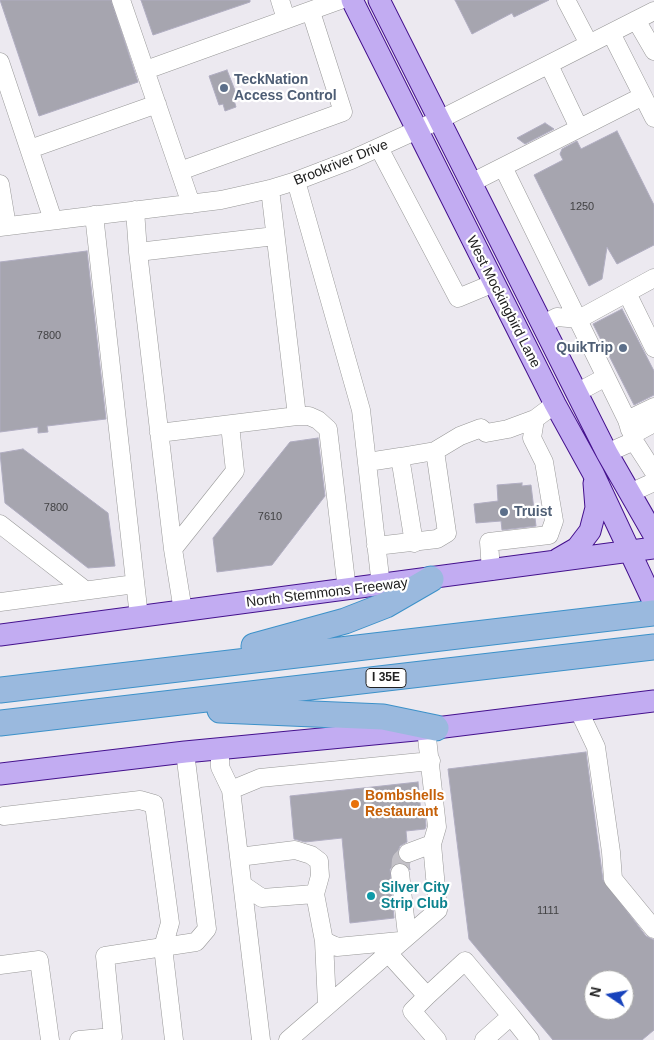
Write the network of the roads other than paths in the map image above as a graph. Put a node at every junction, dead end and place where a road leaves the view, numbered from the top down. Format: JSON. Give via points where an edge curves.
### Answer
{"nodes":[{"id":1,"x":122,"y":0,"type":"edge"},
{"id":2,"x":280,"y":0,"type":"edge"},
{"id":3,"x":340,"y":0,"type":"edge"},
{"id":4,"x":352,"y":0,"type":"edge"},
{"id":5,"x":379,"y":0,"type":"edge"},
{"id":6,"x":566,"y":0,"type":"edge"},
{"id":7,"x":654,"y":11,"type":"edge"},
{"id":8,"x":311,"y":12,"type":"junction"},
{"id":9,"x":286,"y":19,"type":"junction"},
{"id":10,"x":636,"y":20,"type":"junction"},
{"id":11,"x":611,"y":33,"type":"junction"},
{"id":12,"x":589,"y":44,"type":"junction"},
{"id":13,"x":654,"y":51,"type":"edge"},
{"id":14,"x":0,"y":62,"type":"edge"},
{"id":15,"x":549,"y":65,"type":"junction"},
{"id":16,"x":146,"y":70,"type":"junction"},
{"id":17,"x":643,"y":96,"type":"junction"},
{"id":18,"x":157,"y":104,"type":"junction"},
{"id":19,"x":654,"y":118,"type":"edge"},
{"id":20,"x":439,"y":120,"type":"junction"},
{"id":21,"x":579,"y":128,"type":"junction"},
{"id":22,"x":418,"y":130,"type":"junction"},
{"id":23,"x":379,"y":148,"type":"junction"},
{"id":24,"x":30,"y":149,"type":"junction"},
{"id":25,"x":503,"y":167,"type":"junction"},
{"id":26,"x":180,"y":171,"type":"junction"},
{"id":27,"x":296,"y":181,"type":"junction"},
{"id":28,"x":471,"y":183,"type":"junction"},
{"id":29,"x":0,"y":184,"type":"edge"},
{"id":30,"x":270,"y":189,"type":"junction"},
{"id":31,"x":191,"y":204,"type":"junction"},
{"id":32,"x":135,"y":210,"type":"junction"},
{"id":33,"x":94,"y":215,"type":"junction"},
{"id":34,"x":53,"y":220,"type":"junction"},
{"id":35,"x":3,"y":226,"type":"edge"},
{"id":36,"x":275,"y":236,"type":"junction"},
{"id":37,"x":138,"y":252,"type":"junction"},
{"id":38,"x":654,"y":278,"type":"edge"},
{"id":39,"x":494,"y":283,"type":"junction"},
{"id":40,"x":626,"y":293,"type":"junction"},
{"id":41,"x":579,"y":319,"type":"junction"},
{"id":42,"x":543,"y":324,"type":"junction"},
{"id":43,"x":654,"y":348,"type":"edge"},
{"id":44,"x":606,"y":377,"type":"junction"},
{"id":45,"x":578,"y":392,"type":"junction"},
{"id":46,"x":554,"y":404,"type":"junction"},
{"id":47,"x":654,"y":407,"type":"edge"},
{"id":48,"x":297,"y":416,"type":"junction"},
{"id":49,"x":535,"y":419,"type":"junction"},
{"id":50,"x":654,"y":423,"type":"edge"},
{"id":51,"x":230,"y":425,"type":"junction"},
{"id":52,"x":631,"y":432,"type":"junction"},
{"id":53,"x":159,"y":433,"type":"junction"},
{"id":54,"x":435,"y":451,"type":"junction"},
{"id":55,"x":607,"y":453,"type":"junction"},
{"id":56,"x":400,"y":457,"type":"junction"},
{"id":57,"x":368,"y":462,"type":"junction"},
{"id":58,"x":654,"y":472,"type":"edge"},
{"id":59,"x":593,"y":473,"type":"junction"},
{"id":60,"x":654,"y":482,"type":"edge"},
{"id":61,"x":631,"y":495,"type":"junction"},
{"id":62,"x":654,"y":513,"type":"edge"},
{"id":63,"x":0,"y":524,"type":"edge"},
{"id":64,"x":654,"y":535,"type":"edge"},
{"id":65,"x":414,"y":543,"type":"junction"},
{"id":66,"x":376,"y":546,"type":"junction"},
{"id":67,"x":654,"y":548,"type":"edge"},
{"id":68,"x":173,"y":549,"type":"junction"},
{"id":69,"x":629,"y":552,"type":"junction"},
{"id":70,"x":553,"y":562,"type":"junction"},
{"id":71,"x":491,"y":571,"type":"junction"},
{"id":72,"x":431,"y":579,"type":"junction"},
{"id":73,"x":135,"y":584,"type":"junction"},
{"id":74,"x":381,"y":586,"type":"junction"},
{"id":75,"x":84,"y":590,"type":"junction"},
{"id":76,"x":347,"y":590,"type":"junction"},
{"id":77,"x":0,"y":602,"type":"edge"},
{"id":78,"x":654,"y":603,"type":"edge"},
{"id":79,"x":183,"y":611,"type":"junction"},
{"id":80,"x":654,"y":613,"type":"edge"},
{"id":81,"x":139,"y":617,"type":"junction"},
{"id":82,"x":0,"y":635,"type":"edge"},
{"id":83,"x":646,"y":648,"type":"edge"},
{"id":84,"x":154,"y":671,"type":"junction"},
{"id":85,"x":0,"y":690,"type":"edge"},
{"id":86,"x":654,"y":701,"type":"edge"},
{"id":87,"x":618,"y":704,"type":"junction"},
{"id":88,"x":135,"y":707,"type":"junction"},
{"id":89,"x":578,"y":709,"type":"junction"},
{"id":90,"x":654,"y":710,"type":"edge"},
{"id":91,"x":0,"y":723,"type":"edge"},
{"id":92,"x":431,"y":728,"type":"junction"},
{"id":93,"x":220,"y":750,"type":"junction"},
{"id":94,"x":185,"y":752,"type":"junction"},
{"id":95,"x":431,"y":762,"type":"junction"},
{"id":96,"x":0,"y":774,"type":"edge"},
{"id":97,"x":231,"y":790,"type":"junction"},
{"id":98,"x":4,"y":816,"type":"dead end"},
{"id":99,"x":432,"y":844,"type":"junction"},
{"id":100,"x":408,"y":853,"type":"dead end"},
{"id":101,"x":239,"y":857,"type":"junction"},
{"id":102,"x":400,"y":872,"type":"tunnel mouth"},
{"id":103,"x":243,"y":885,"type":"junction"},
{"id":104,"x":315,"y":894,"type":"junction"},
{"id":105,"x":654,"y":929,"type":"edge"},
{"id":106,"x":324,"y":942,"type":"junction"},
{"id":107,"x":398,"y":943,"type":"junction"},
{"id":108,"x":163,"y":947,"type":"junction"},
{"id":109,"x":0,"y":965,"type":"edge"},
{"id":110,"x":427,"y":996,"type":"junction"},
{"id":111,"x":327,"y":1005,"type":"junction"},
{"id":112,"x":510,"y":1016,"type":"junction"},
{"id":113,"x":50,"y":1040,"type":"edge"},
{"id":114,"x":79,"y":1040,"type":"edge"},
{"id":115,"x":174,"y":1040,"type":"edge"},
{"id":116,"x":261,"y":1040,"type":"edge"},
{"id":117,"x":288,"y":1040,"type":"edge"},
{"id":118,"x":437,"y":1040,"type":"edge"},
{"id":119,"x":484,"y":1040,"type":"edge"},
{"id":120,"x":530,"y":1040,"type":"edge"}],
"edges":[{"from":1,"to":16,"type":"street"},
{"from":2,"to":9,"type":"street"},
{"from":3,"to":8,"type":"street"},
{"from":4,"to":22,"type":"main road","name":"West Mockingbird Lane"},
{"from":5,"to":20,"type":"main road","name":"West Mockingbird Lane"},
{"from":6,"to":12,"type":"street"},
{"from":7,"to":10,"type":"street","name":"Brookriver Drive"},
{"from":8,"to":9,"type":"street"},
{"from":8,"to":26,"type":"street","via":[[343,112]]},
{"from":9,"to":16,"type":"street"},
{"from":10,"to":11,"type":"street","name":"Brookriver Drive"},
{"from":10,"to":13,"type":"street"},
{"from":11,"to":12,"type":"street","name":"Brookriver Drive"},
{"from":11,"to":17,"type":"street"},
{"from":12,"to":15,"type":"street","name":"Brookriver Drive"},
{"from":14,"to":24,"type":"street"},
{"from":15,"to":20,"type":"street","name":"Brookriver Drive"},
{"from":15,"to":21,"type":"street"},
{"from":16,"to":18,"type":"street"},
{"from":17,"to":19,"type":"street"},
{"from":17,"to":21,"type":"street"},
{"from":18,"to":24,"type":"street"},
{"from":18,"to":26,"type":"street"},
{"from":20,"to":22,"type":"street","name":"Brookriver Drive"},
{"from":20,"to":28,"type":"main road","name":"West Mockingbird Lane"},
{"from":21,"to":25,"type":"street"},
{"from":22,"to":23,"type":"street","name":"Brookriver Drive"},
{"from":22,"to":39,"type":"main road","name":"West Mockingbird Lane"},
{"from":23,"to":27,"type":"street","name":"Brookriver Drive"},
{"from":23,"to":39,"type":"street","via":[[458,298]]},
{"from":24,"to":34,"type":"street"},
{"from":25,"to":28,"type":"street"},
{"from":25,"to":41,"type":"street"},
{"from":26,"to":31,"type":"street"},
{"from":27,"to":30,"type":"street","name":"Brookriver Drive"},
{"from":27,"to":57,"type":"street","via":[[361,410]]},
{"from":28,"to":42,"type":"main road","name":"West Mockingbird Lane"},
{"from":29,"to":35,"type":"street"},
{"from":30,"to":31,"type":"street","name":"Brookriver Drive"},
{"from":30,"to":36,"type":"street"},
{"from":31,"to":32,"type":"street","name":"Brookriver Drive"},
{"from":32,"to":33,"type":"street","name":"Brookriver Drive"},
{"from":32,"to":37,"type":"street"},
{"from":33,"to":34,"type":"street","name":"Brookriver Drive"},
{"from":33,"to":73,"type":"street"},
{"from":34,"to":35,"type":"street","name":"Brookriver Drive"},
{"from":36,"to":37,"type":"street"},
{"from":36,"to":48,"type":"street"},
{"from":37,"to":53,"type":"street"},
{"from":38,"to":40,"type":"street"},
{"from":39,"to":46,"type":"main road","name":"West Mockingbird Lane"},
{"from":40,"to":41,"type":"street"},
{"from":40,"to":43,"type":"street"},
{"from":41,"to":42,"type":"street","via":[[557,317]]},
{"from":41,"to":44,"type":"street"},
{"from":42,"to":45,"type":"main road","name":"West Mockingbird Lane"},
{"from":44,"to":45,"type":"street"},
{"from":44,"to":52,"type":"street"},
{"from":45,"to":46,"type":"main road"},
{"from":45,"to":55,"type":"main road","name":"West Mockingbird Lane"},
{"from":46,"to":49,"type":"street"},
{"from":46,"to":59,"type":"main road","name":"West Mockingbird Lane"},
{"from":47,"to":52,"type":"street"},
{"from":48,"to":51,"type":"street"},
{"from":48,"to":76,"type":"street","via":[[309,416],[328,429]]},
{"from":49,"to":54,"type":"street","via":[[486,433],[481,428]]},
{"from":49,"to":71,"type":"street","via":[[532,438],[544,462],[554,522],[549,535],[489,542]]},
{"from":50,"to":52,"type":"street"},
{"from":51,"to":53,"type":"street"},
{"from":51,"to":68,"type":"street","via":[[235,471]]},
{"from":52,"to":55,"type":"street"},
{"from":52,"to":58,"type":"street"},
{"from":53,"to":68,"type":"street"},
{"from":54,"to":56,"type":"street"},
{"from":54,"to":65,"type":"street","via":[[447,533],[437,539]]},
{"from":55,"to":61,"type":"main road","name":"West Mockingbird Lane"},
{"from":56,"to":57,"type":"street"},
{"from":56,"to":65,"type":"street"},
{"from":57,"to":66,"type":"street"},
{"from":59,"to":69,"type":"main road","name":"West Mockingbird Lane"},
{"from":59,"to":70,"type":"main road","via":[[596,508],[590,531],[577,548]]},
{"from":60,"to":61,"type":"street"},
{"from":61,"to":62,"type":"main road"},
{"from":61,"to":64,"type":"main road","name":"West Mockingbird Lane"},
{"from":63,"to":75,"type":"street"},
{"from":65,"to":66,"type":"street"},
{"from":66,"to":74,"type":"street"},
{"from":67,"to":69,"type":"main road","name":"North Stemmons Freeway"},
{"from":68,"to":79,"type":"street"},
{"from":69,"to":70,"type":"main road","name":"North Stemmons Freeway"},
{"from":69,"to":78,"type":"main road","name":"West Mockingbird Lane"},
{"from":70,"to":71,"type":"main road","name":"North Stemmons Freeway"},
{"from":71,"to":72,"type":"main road","name":"North Stemmons Freeway"},
{"from":72,"to":74,"type":"main road","name":"North Stemmons Freeway"},
{"from":72,"to":84,"type":"highway","via":[[386,605],[345,621]]},
{"from":73,"to":75,"type":"street"},
{"from":73,"to":81,"type":"street"},
{"from":74,"to":76,"type":"main road","name":"North Stemmons Freeway"},
{"from":75,"to":77,"type":"street"},
{"from":76,"to":79,"type":"main road","name":"North Stemmons Freeway"},
{"from":79,"to":81,"type":"main road","name":"North Stemmons Freeway"},
{"from":80,"to":84,"type":"highway"},
{"from":81,"to":82,"type":"main road","name":"North Stemmons Freeway"},
{"from":83,"to":88,"type":"highway","number":"I 35E"},
{"from":84,"to":85,"type":"highway"},
{"from":86,"to":87,"type":"main road"},
{"from":87,"to":89,"type":"main road"},
{"from":87,"to":90,"type":"main road"},
{"from":88,"to":91,"type":"highway","number":"I 35E"},
{"from":88,"to":92,"type":"highway","via":[[383,717]]},
{"from":89,"to":92,"type":"main road"},
{"from":89,"to":105,"type":"street","via":[[596,746],[612,852],[613,880]]},
{"from":92,"to":93,"type":"main road"},
{"from":92,"to":95,"type":"street"},
{"from":93,"to":94,"type":"main road"},
{"from":93,"to":97,"type":"street","via":[[220,767]]},
{"from":94,"to":96,"type":"main road"},
{"from":94,"to":108,"type":"street","via":[[207,929],[196,942]]},
{"from":95,"to":97,"type":"street","via":[[260,778]]},
{"from":95,"to":99,"type":"street","via":[[437,827]]},
{"from":97,"to":101,"type":"street"},
{"from":98,"to":108,"type":"street","via":[[140,800],[154,804],[170,923]]},
{"from":99,"to":100,"type":"street"},
{"from":99,"to":107,"type":"street","via":[[438,910]]},
{"from":101,"to":103,"type":"street"},
{"from":101,"to":104,"type":"street","via":[[295,850],[311,855],[319,861],[320,876]]},
{"from":102,"to":107,"type":"street"},
{"from":103,"to":104,"type":"street","via":[[262,898]]},
{"from":103,"to":116,"type":"street"},
{"from":104,"to":106,"type":"street"},
{"from":106,"to":107,"type":"street","via":[[338,948]]},
{"from":106,"to":111,"type":"street"},
{"from":107,"to":110,"type":"street"},
{"from":107,"to":111,"type":"street"},
{"from":108,"to":114,"type":"street","via":[[105,956],[113,1037]]},
{"from":108,"to":115,"type":"street"},
{"from":109,"to":113,"type":"street","via":[[39,960]]},
{"from":110,"to":112,"type":"street","via":[[465,962]]},
{"from":110,"to":118,"type":"street","via":[[412,1011]]},
{"from":111,"to":117,"type":"street"},
{"from":112,"to":119,"type":"street"},
{"from":112,"to":120,"type":"street"}]}
